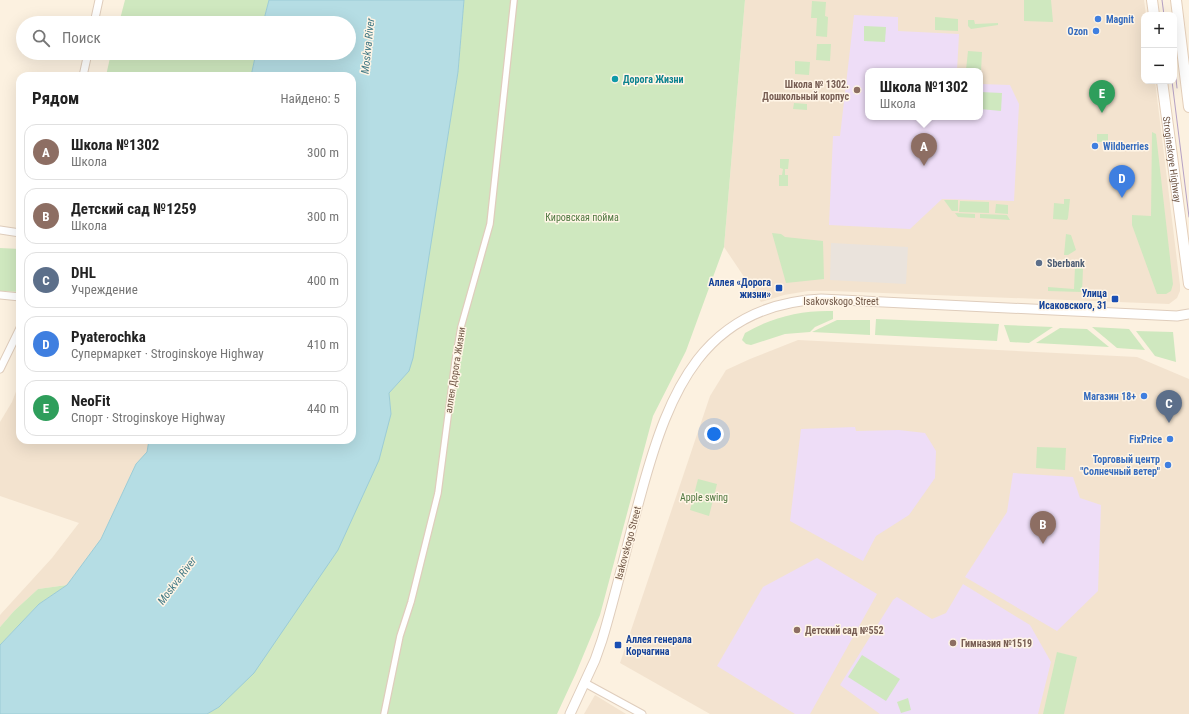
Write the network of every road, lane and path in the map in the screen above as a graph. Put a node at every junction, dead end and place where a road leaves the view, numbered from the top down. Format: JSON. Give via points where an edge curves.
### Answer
{"nodes":[{"id":1,"x":99,"y":0,"type":"edge"},
{"id":2,"x":514,"y":0,"type":"edge"},
{"id":3,"x":1152,"y":0,"type":"edge"},
{"id":4,"x":1176,"y":0,"type":"edge"},
{"id":5,"x":1154,"y":12,"type":"edge"},
{"id":6,"x":96,"y":16,"type":"edge"},
{"id":7,"x":86,"y":60,"type":"edge"},
{"id":8,"x":84,"y":72,"type":"edge"},
{"id":9,"x":1162,"y":84,"type":"edge"},
{"id":10,"x":1189,"y":107,"type":"edge"},
{"id":11,"x":0,"y":230,"type":"edge"},
{"id":12,"x":16,"y":232,"type":"edge"},
{"id":13,"x":1189,"y":284,"type":"edge"},
{"id":14,"x":0,"y":295,"type":"edge"},
{"id":15,"x":16,"y":297,"type":"edge"},
{"id":16,"x":1189,"y":314,"type":"edge"},
{"id":17,"x":16,"y":336,"type":"edge"},
{"id":18,"x":0,"y":369,"type":"edge"},
{"id":19,"x":585,"y":683,"type":"junction"},
{"id":20,"x":384,"y":714,"type":"edge"},
{"id":21,"x":570,"y":714,"type":"edge"},
{"id":22,"x":642,"y":714,"type":"edge"}],
"edges":[{"from":1,"to":6,"type":"street"},
{"from":2,"to":20,"type":"street","name":"аллея Дорога Жизни","via":[[490,224],[461,327],[438,493],[400,636]]},
{"from":3,"to":5,"type":"main road"},
{"from":4,"to":10,"type":"main road"},
{"from":7,"to":8,"type":"street"},
{"from":9,"to":13,"type":"main road","name":"Stroginskoye Highway"},
{"from":11,"to":12,"type":"street"},
{"from":14,"to":15,"type":"street"},
{"from":16,"to":19,"type":"street","name":"Isakovskogo Street","via":[[1177,316],[821,299],[791,302],[774,307],[736,324],[697,359],[670,406],[652,454],[602,640]]},
{"from":17,"to":18,"type":"street"},
{"from":19,"to":21,"type":"street","name":"Isakovskogo Street"},
{"from":19,"to":22,"type":"street"}]}
